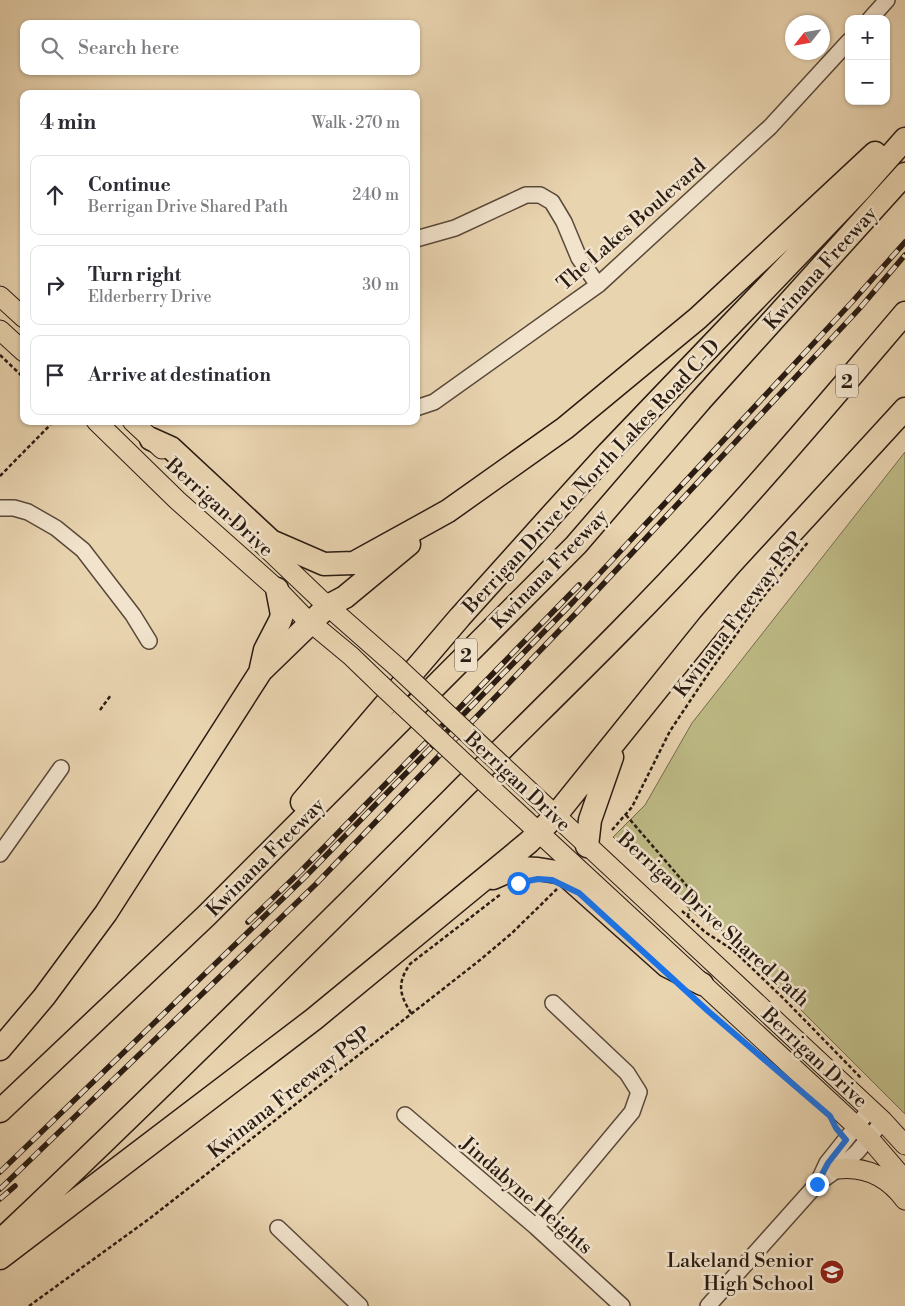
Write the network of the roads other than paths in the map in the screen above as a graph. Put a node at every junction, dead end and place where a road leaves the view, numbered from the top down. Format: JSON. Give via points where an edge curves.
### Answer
{"nodes":[{"id":1,"x":887,"y":0,"type":"edge"},
{"id":2,"x":874,"y":15,"type":"edge"},
{"id":3,"x":845,"y":46,"type":"edge"},
{"id":4,"x":905,"y":124,"type":"edge"},
{"id":5,"x":905,"y":139,"type":"edge"},
{"id":6,"x":905,"y":174,"type":"edge"},
{"id":7,"x":420,"y":237,"type":"edge"},
{"id":8,"x":598,"y":285,"type":"junction"},
{"id":9,"x":0,"y":296,"type":"edge"},
{"id":10,"x":20,"y":313,"type":"edge"},
{"id":11,"x":905,"y":313,"type":"edge"},
{"id":12,"x":0,"y":330,"type":"edge"},
{"id":13,"x":905,"y":332,"type":"edge"},
{"id":14,"x":20,"y":348,"type":"edge"},
{"id":15,"x":420,"y":407,"type":"edge"},
{"id":16,"x":905,"y":409,"type":"edge"},
{"id":17,"x":100,"y":425,"type":"edge"},
{"id":18,"x":136,"y":425,"type":"edge"},
{"id":19,"x":151,"y":439,"type":"junction"},
{"id":20,"x":790,"y":448,"type":"junction"},
{"id":21,"x":0,"y":508,"type":"edge"},
{"id":22,"x":448,"y":511,"type":"junction"},
{"id":23,"x":277,"y":589,"type":"junction"},
{"id":24,"x":328,"y":606,"type":"junction"},
{"id":25,"x":311,"y":622,"type":"junction"},
{"id":26,"x":149,"y":641,"type":"dead end"},
{"id":27,"x":261,"y":671,"type":"junction"},
{"id":28,"x":620,"y":737,"type":"junction"},
{"id":29,"x":61,"y":768,"type":"dead end"},
{"id":30,"x":556,"y":815,"type":"junction"},
{"id":31,"x":538,"y":832,"type":"junction"},
{"id":32,"x":587,"y":846,"type":"junction"},
{"id":33,"x":0,"y":854,"type":"edge"},
{"id":34,"x":252,"y":870,"type":"junction"},
{"id":35,"x":478,"y":884,"type":"junction"},
{"id":36,"x":702,"y":984,"type":"junction"},
{"id":37,"x":553,"y":1003,"type":"dead end"},
{"id":38,"x":0,"y":1049,"type":"edge"},
{"id":39,"x":0,"y":1111,"type":"edge"},
{"id":40,"x":405,"y":1115,"type":"dead end"},
{"id":41,"x":877,"y":1115,"type":"junction"},
{"id":42,"x":863,"y":1132,"type":"junction"},
{"id":43,"x":905,"y":1145,"type":"edge"},
{"id":44,"x":838,"y":1169,"type":"junction"},
{"id":45,"x":905,"y":1180,"type":"edge"},
{"id":46,"x":817,"y":1184,"type":"junction"},
{"id":47,"x":905,"y":1200,"type":"edge"},
{"id":48,"x":536,"y":1227,"type":"junction"},
{"id":49,"x":278,"y":1228,"type":"dead end"},
{"id":50,"x":0,"y":1241,"type":"edge"},
{"id":51,"x":0,"y":1258,"type":"edge"},
{"id":52,"x":360,"y":1306,"type":"edge"},
{"id":53,"x":622,"y":1306,"type":"edge"},
{"id":54,"x":708,"y":1306,"type":"edge"}],
"edges":[{"from":1,"to":2,"type":"street"},
{"from":3,"to":8,"type":"street","name":"The Lakes Boulevard","via":[[770,127]]},
{"from":4,"to":22,"type":"highway","via":[[698,318],[565,428]]},
{"from":5,"to":34,"type":"highway","name":"Berrigan Drive to North Lakes Road C-D","via":[[608,453],[460,617],[308,794]]},
{"from":6,"to":34,"type":"highway","name":"Kwinana Freeway","number":"2","via":[[700,401],[576,545]]},
{"from":7,"to":8,"type":"street","via":[[455,228],[526,195],[540,195],[552,202],[579,258]]},
{"from":8,"to":15,"type":"street","name":"The Lakes Boulevard","via":[[434,402]]},
{"from":9,"to":10,"type":"main road"},
{"from":11,"to":20,"type":"highway","number":"2"},
{"from":12,"to":14,"type":"main road"},
{"from":13,"to":20,"type":"highway","via":[[814,432]]},
{"from":16,"to":28,"type":"highway","via":[[748,580]]},
{"from":17,"to":23,"type":"main road","name":"Berrigan Drive","via":[[177,500]]},
{"from":18,"to":19,"type":"main road","name":"Berrigan Drive"},
{"from":19,"to":22,"type":"highway","via":[[171,448],[271,541],[324,564],[354,563]]},
{"from":19,"to":24,"type":"main road","name":"Berrigan Drive"},
{"from":20,"to":50,"type":"highway","number":"2","via":[[607,644],[343,908]]},
{"from":21,"to":26,"type":"street","via":[[28,512],[56,528],[83,550]]},
{"from":22,"to":24,"type":"highway","via":[[345,597]]},
{"from":23,"to":25,"type":"main road","name":"Berrigan Drive"},
{"from":23,"to":27,"type":"highway","via":[[282,615],[265,650]]},
{"from":24,"to":25,"type":"highway"},
{"from":24,"to":30,"type":"main road","name":"Berrigan Drive","bridge":true},
{"from":25,"to":27,"type":"highway"},
{"from":25,"to":31,"type":"main road","name":"Berrigan Drive","bridge":true},
{"from":27,"to":38,"type":"highway","via":[[106,913],[44,997]]},
{"from":28,"to":30,"type":"highway"},
{"from":28,"to":32,"type":"highway","via":[[590,820]]},
{"from":29,"to":33,"type":"street"},
{"from":30,"to":31,"type":"highway"},
{"from":30,"to":32,"type":"main road","name":"Berrigan Drive"},
{"from":31,"to":35,"type":"highway"},
{"from":31,"to":36,"type":"main road","name":"Berrigan Drive"},
{"from":32,"to":41,"type":"main road","name":"Berrigan Drive"},
{"from":34,"to":39,"type":"highway","name":"Kwinana Freeway","number":"2"},
{"from":35,"to":36,"type":"highway","via":[[516,868],[563,873],[667,966]]},
{"from":35,"to":51,"type":"highway","via":[[314,1018]]},
{"from":36,"to":42,"type":"main road","name":"Berrigan Drive"},
{"from":37,"to":48,"type":"street","via":[[627,1073],[639,1092],[632,1112]]},
{"from":40,"to":48,"type":"street","name":"Jindabyne Heights"},
{"from":41,"to":42,"type":"street"},
{"from":41,"to":43,"type":"main road","name":"Berrigan Drive"},
{"from":42,"to":44,"type":"street","via":[[857,1152]]},
{"from":42,"to":45,"type":"main road","name":"Berrigan Drive"},
{"from":42,"to":46,"type":"street","via":[[828,1163]]},
{"from":44,"to":46,"type":"street"},
{"from":44,"to":47,"type":"main road","via":[[861,1169],[878,1175]]},
{"from":46,"to":54,"type":"street"},
{"from":48,"to":53,"type":"street","name":"Jindabyne Heights"},
{"from":49,"to":52,"type":"street"}]}
